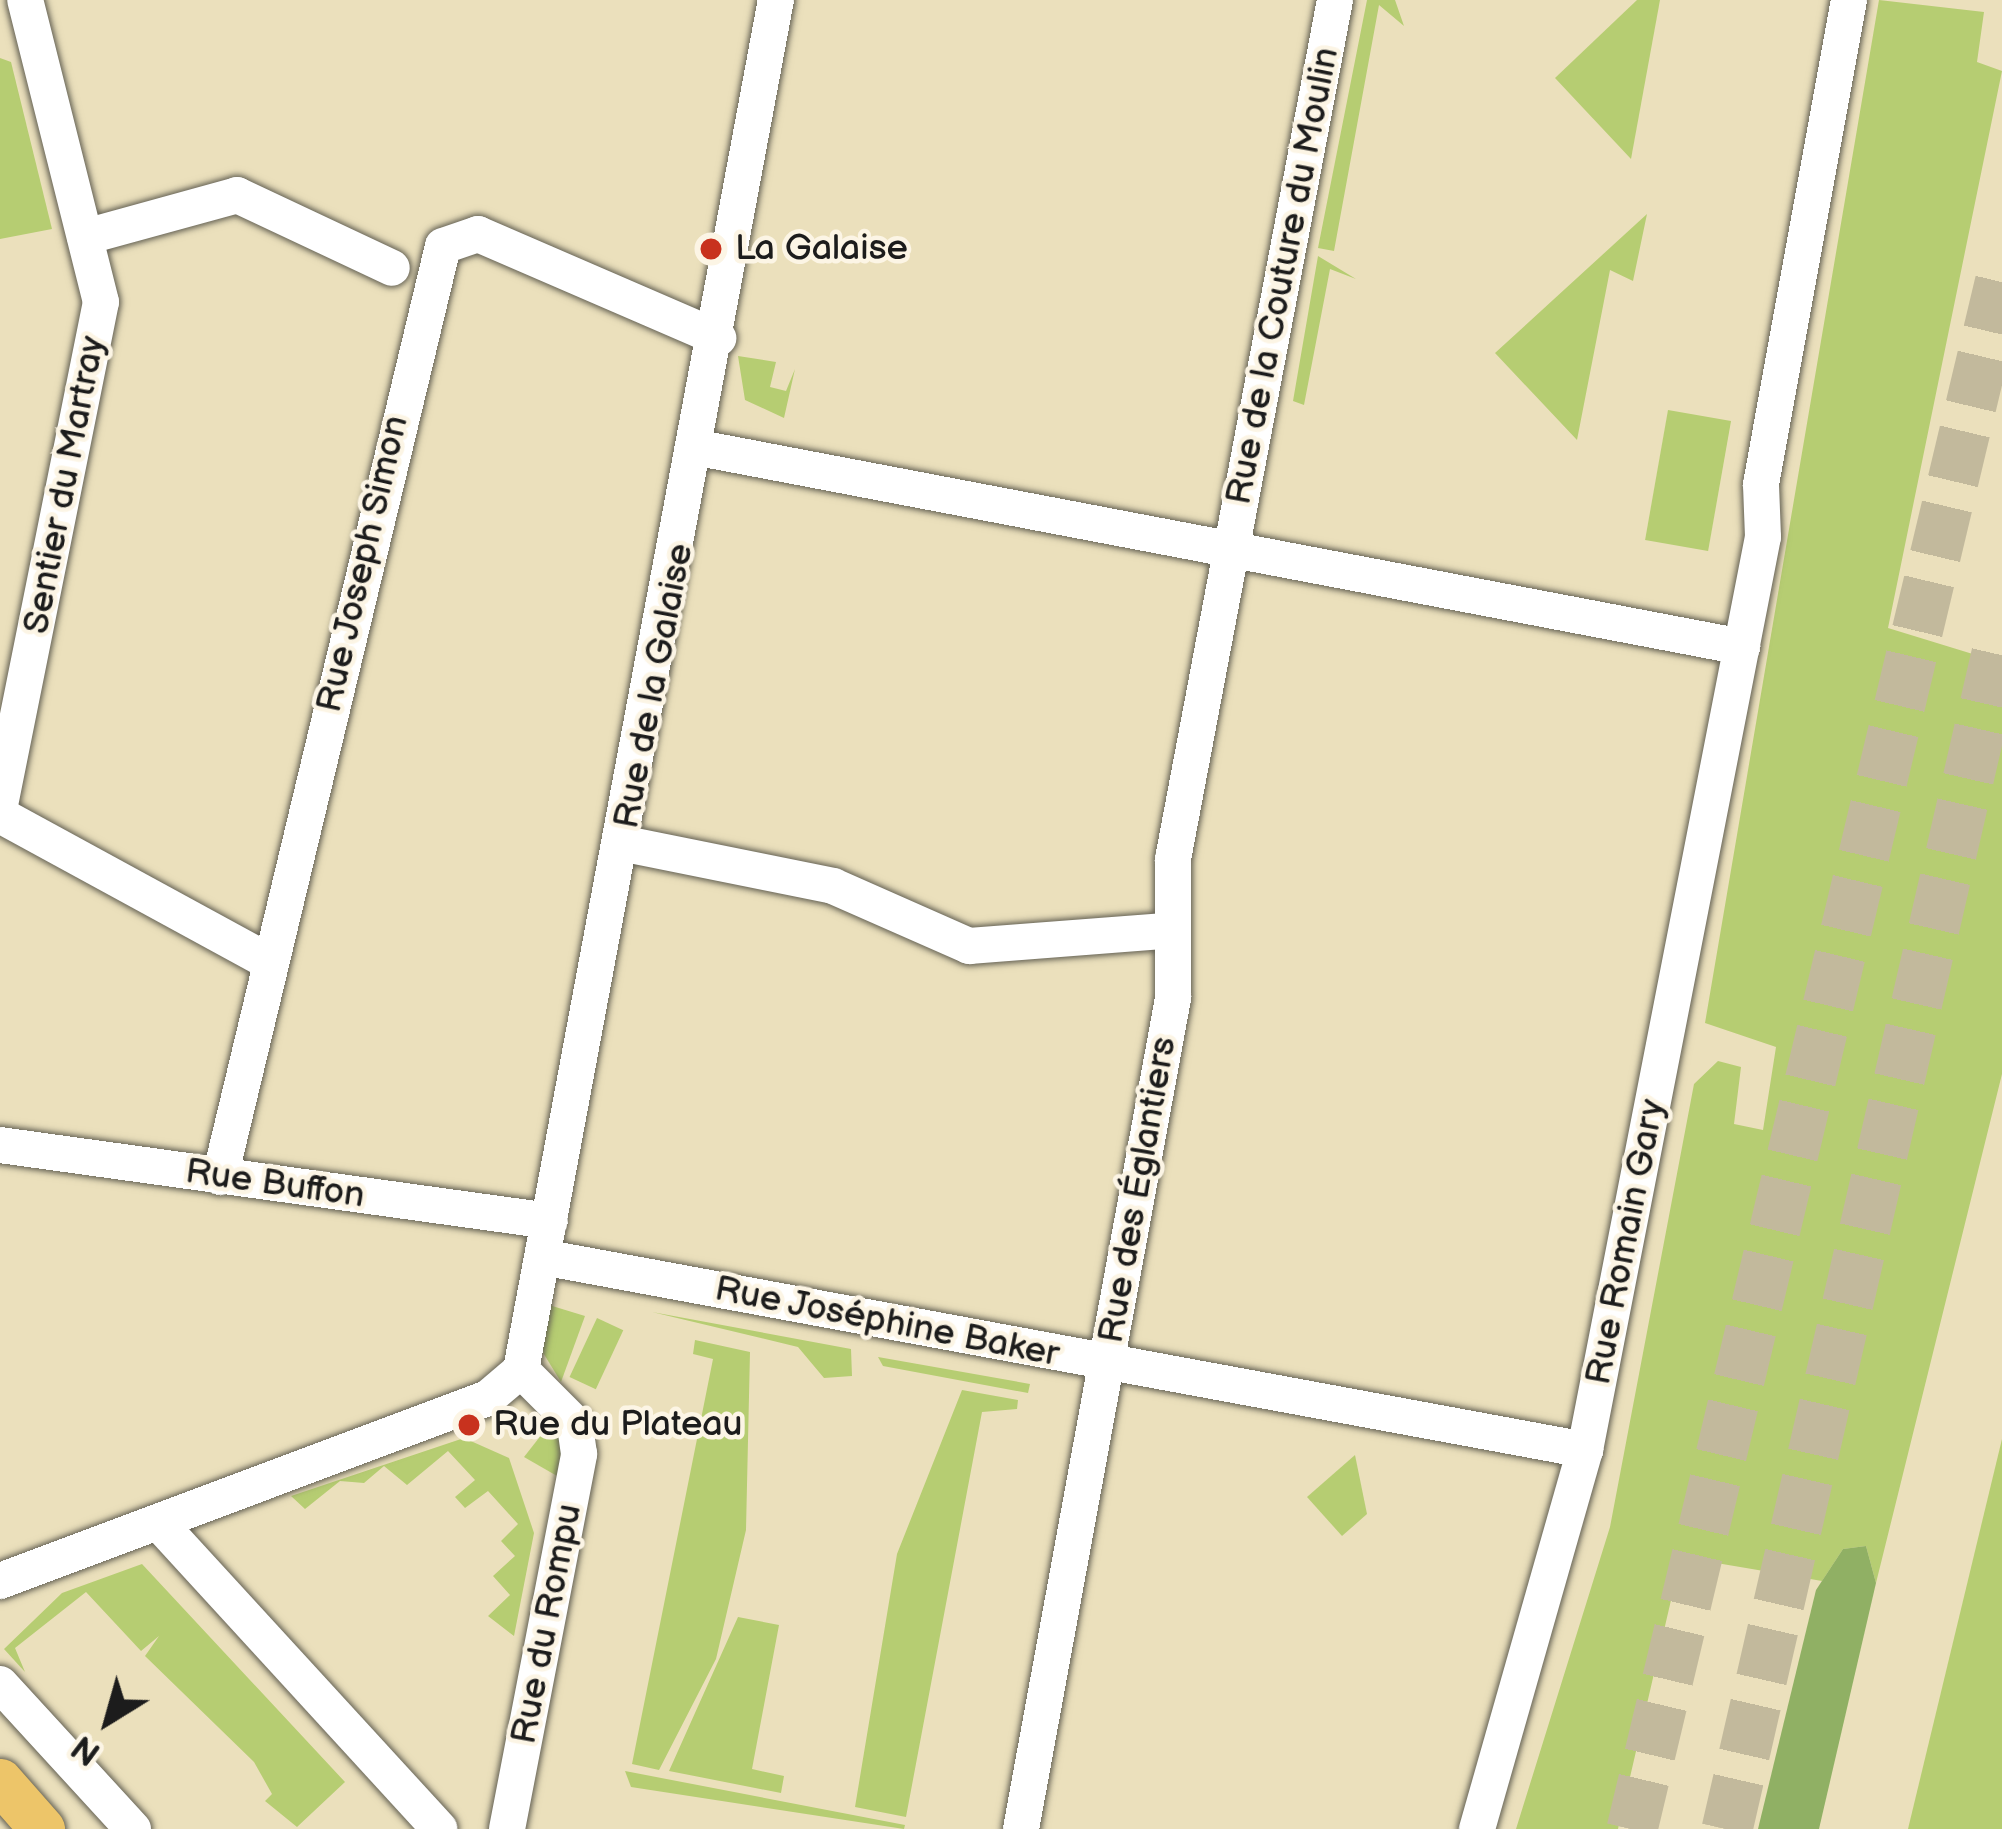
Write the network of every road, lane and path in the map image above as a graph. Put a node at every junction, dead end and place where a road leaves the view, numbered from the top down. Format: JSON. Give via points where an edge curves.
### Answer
{"nodes":[{"id":1,"x":25,"y":0,"type":"edge"},
{"id":2,"x":776,"y":0,"type":"edge"},
{"id":3,"x":1335,"y":0,"type":"edge"},
{"id":4,"x":1849,"y":0,"type":"edge"},
{"id":5,"x":85,"y":237,"type":"junction"},
{"id":6,"x":392,"y":268,"type":"dead end"},
{"id":7,"x":718,"y":338,"type":"junction"},
{"id":8,"x":699,"y":448,"type":"junction"},
{"id":9,"x":1230,"y":551,"type":"junction"},
{"id":10,"x":1742,"y":647,"type":"junction"},
{"id":11,"x":0,"y":805,"type":"edge"},
{"id":12,"x":0,"y":814,"type":"edge"},
{"id":13,"x":625,"y":844,"type":"junction"},
{"id":14,"x":1165,"y":932,"type":"junction"},
{"id":15,"x":270,"y":962,"type":"junction"},
{"id":16,"x":0,"y":1144,"type":"edge"},
{"id":17,"x":220,"y":1177,"type":"junction"},
{"id":18,"x":546,"y":1239,"type":"junction"},
{"id":19,"x":1107,"y":1360,"type":"junction"},
{"id":20,"x":521,"y":1370,"type":"junction"},
{"id":21,"x":1586,"y":1450,"type":"junction"},
{"id":22,"x":159,"y":1523,"type":"junction"},
{"id":23,"x":0,"y":1581,"type":"edge"},
{"id":24,"x":0,"y":1684,"type":"edge"},
{"id":25,"x":0,"y":1781,"type":"edge"},
{"id":26,"x":42,"y":1829,"type":"edge"},
{"id":27,"x":133,"y":1829,"type":"edge"},
{"id":28,"x":439,"y":1829,"type":"edge"},
{"id":29,"x":507,"y":1829,"type":"edge"},
{"id":30,"x":1021,"y":1829,"type":"edge"},
{"id":31,"x":1477,"y":1829,"type":"edge"}],
"edges":[{"from":1,"to":5,"type":"street","name":"Sentier du Martray"},
{"from":2,"to":7,"type":"street","name":"Rue de la Galaise"},
{"from":3,"to":9,"type":"street","name":"Rue de la Couture du Moulin"},
{"from":4,"to":10,"type":"street","name":"Rue Romain Gary"},
{"from":5,"to":6,"type":"street","via":[[237,195]]},
{"from":5,"to":11,"type":"street","name":"Sentier du Martray","via":[[101,302]]},
{"from":7,"to":8,"type":"street","name":"Rue de la Galaise"},
{"from":7,"to":15,"type":"street","name":"Rue Joseph Simon","via":[[478,234],[443,246]]},
{"from":8,"to":9,"type":"street","name":"Rue de la Couture du Moulin"},
{"from":8,"to":13,"type":"street","name":"Rue de la Galaise"},
{"from":9,"to":10,"type":"street","name":"Rue de la Couture du Moulin"},
{"from":9,"to":14,"type":"street","name":"Rue des Églantiers"},
{"from":10,"to":21,"type":"street","name":"Rue Romain Gary"},
{"from":12,"to":15,"type":"street"},
{"from":13,"to":14,"type":"street","via":[[833,886],[969,946]]},
{"from":13,"to":18,"type":"street","name":"Rue de la Galaise"},
{"from":14,"to":19,"type":"street","name":"Rue des Églantiers","via":[[1173,998]]},
{"from":15,"to":17,"type":"street","name":"Rue Joseph Simon"},
{"from":16,"to":17,"type":"street","name":"Rue Buffon"},
{"from":17,"to":18,"type":"street","name":"Rue Buffon"},
{"from":18,"to":19,"type":"street","name":"Rue Joséphine Baker"},
{"from":18,"to":20,"type":"street","name":"Rue de la Galaise"},
{"from":19,"to":21,"type":"street","name":"Rue Joséphine Baker"},
{"from":19,"to":30,"type":"street","name":"Rue des Églantiers"},
{"from":20,"to":22,"type":"street","via":[[488,1398]]},
{"from":20,"to":29,"type":"street","name":"Rue du Rompu","via":[[569,1415],[579,1454]]},
{"from":21,"to":31,"type":"street","name":"Rue Romain Gary"},
{"from":22,"to":23,"type":"street"},
{"from":22,"to":28,"type":"street"},
{"from":24,"to":27,"type":"street"},
{"from":25,"to":26,"type":"main road"}]}
